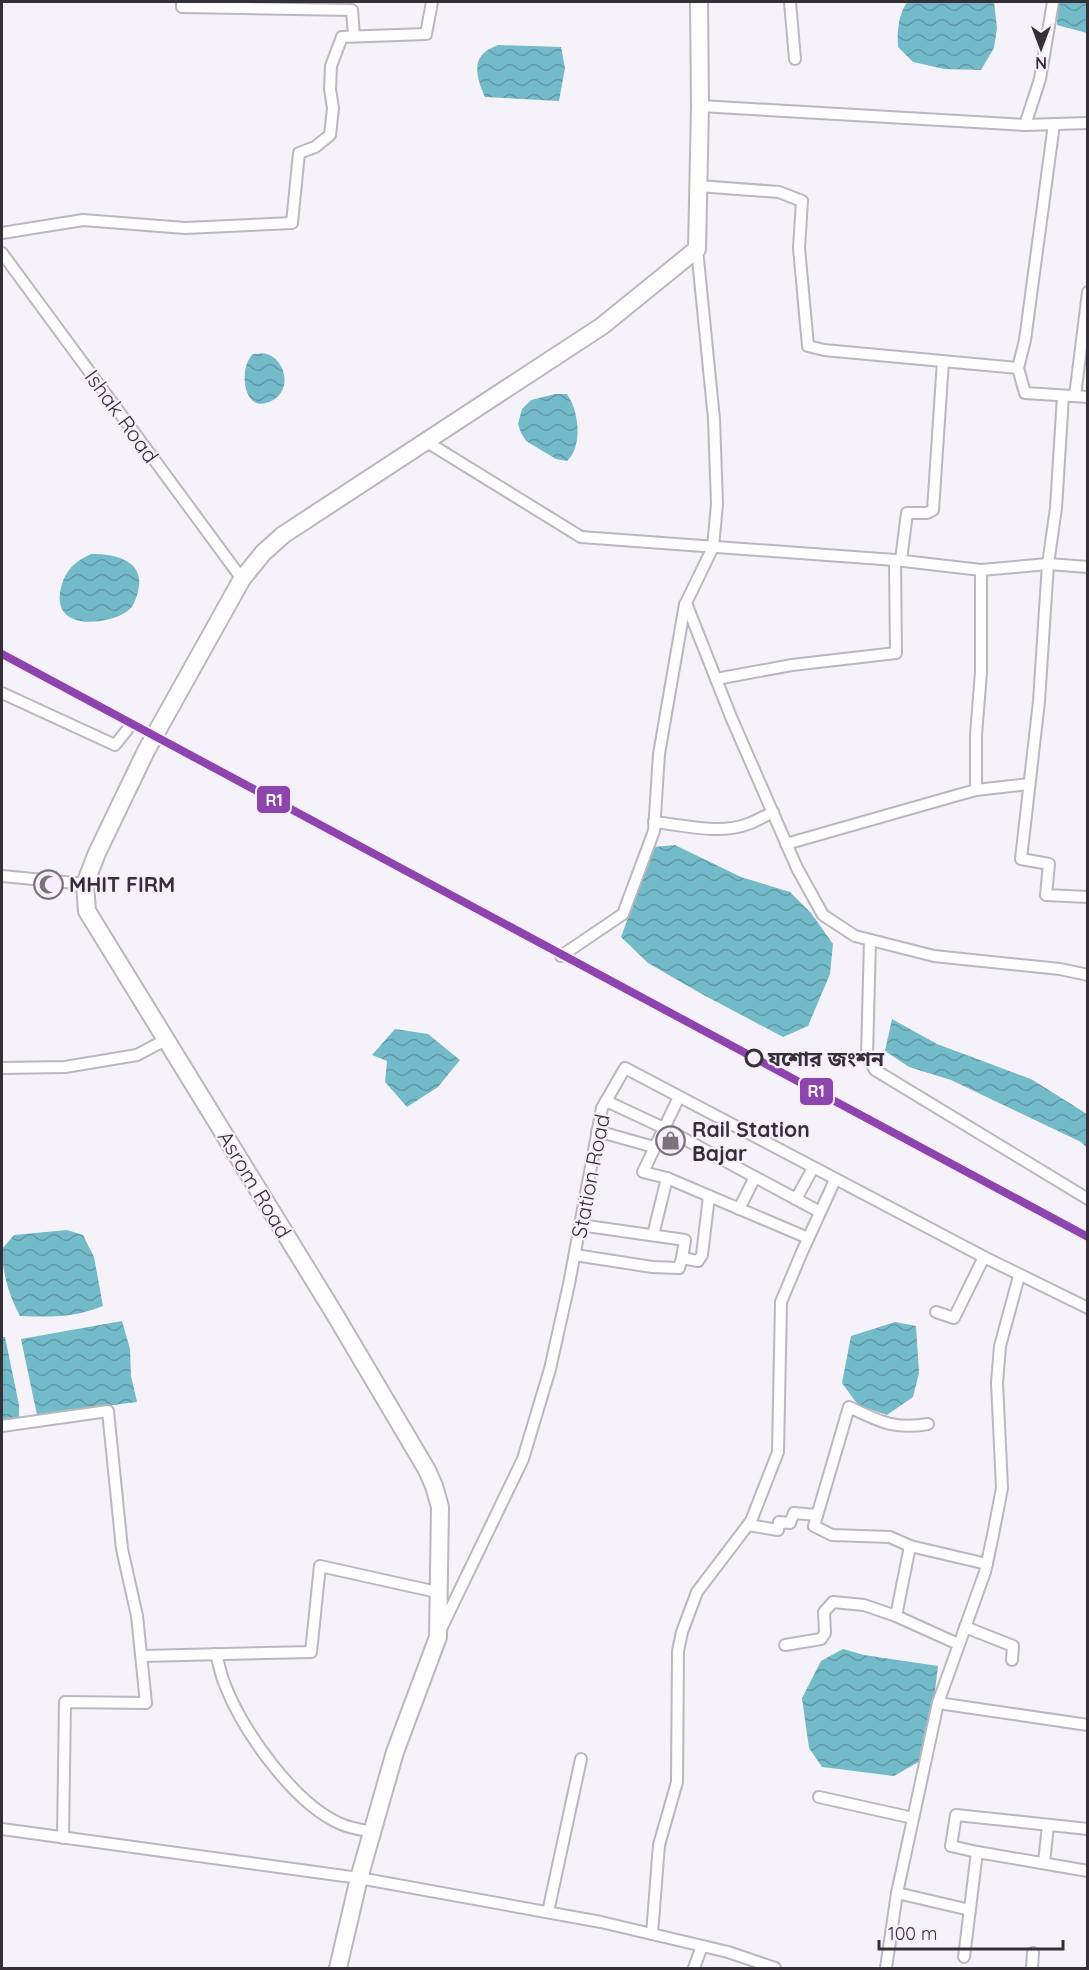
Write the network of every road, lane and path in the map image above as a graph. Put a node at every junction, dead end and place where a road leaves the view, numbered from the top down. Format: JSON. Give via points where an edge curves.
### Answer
{"nodes":[{"id":1,"x":182,"y":2,"type":"edge"},
{"id":2,"x":432,"y":2,"type":"edge"},
{"id":3,"x":699,"y":2,"type":"edge"},
{"id":4,"x":790,"y":2,"type":"edge"},
{"id":5,"x":1053,"y":2,"type":"edge"},
{"id":6,"x":354,"y":36,"type":"junction"},
{"id":7,"x":795,"y":59,"type":"dead end"},
{"id":8,"x":700,"y":106,"type":"junction"},
{"id":9,"x":1088,"y":123,"type":"edge"},
{"id":10,"x":1054,"y":124,"type":"junction"},
{"id":11,"x":1025,"y":125,"type":"junction"},
{"id":12,"x":698,"y":186,"type":"junction"},
{"id":13,"x":2,"y":233,"type":"edge"},
{"id":14,"x":697,"y":249,"type":"junction"},
{"id":15,"x":2,"y":253,"type":"edge"},
{"id":16,"x":1088,"y":291,"type":"edge"},
{"id":17,"x":943,"y":362,"type":"junction"},
{"id":18,"x":1018,"y":368,"type":"junction"},
{"id":19,"x":1063,"y":396,"type":"junction"},
{"id":20,"x":1075,"y":396,"type":"junction"},
{"id":21,"x":1088,"y":397,"type":"edge"},
{"id":22,"x":427,"y":442,"type":"junction"},
{"id":23,"x":713,"y":547,"type":"junction"},
{"id":24,"x":898,"y":560,"type":"junction"},
{"id":25,"x":1048,"y":564,"type":"junction"},
{"id":26,"x":1088,"y":567,"type":"edge"},
{"id":27,"x":981,"y":570,"type":"junction"},
{"id":28,"x":242,"y":579,"type":"junction"},
{"id":29,"x":686,"y":603,"type":"junction"},
{"id":30,"x":716,"y":679,"type":"junction"},
{"id":31,"x":2,"y":693,"type":"edge"},
{"id":32,"x":127,"y":730,"type":"dead end"},
{"id":33,"x":1029,"y":784,"type":"junction"},
{"id":34,"x":976,"y":790,"type":"junction"},
{"id":35,"x":773,"y":812,"type":"junction"},
{"id":36,"x":654,"y":822,"type":"junction"},
{"id":37,"x":786,"y":844,"type":"junction"},
{"id":38,"x":2,"y":876,"type":"edge"},
{"id":39,"x":85,"y":884,"type":"junction"},
{"id":40,"x":1088,"y":897,"type":"edge"},
{"id":41,"x":870,"y":940,"type":"junction"},
{"id":42,"x":561,"y":956,"type":"dead end"},
{"id":43,"x":1088,"y":975,"type":"edge"},
{"id":44,"x":167,"y":1039,"type":"junction"},
{"id":45,"x":2,"y":1068,"type":"edge"},
{"id":46,"x":680,"y":1097,"type":"junction"},
{"id":47,"x":606,"y":1101,"type":"junction"},
{"id":48,"x":664,"y":1128,"type":"junction"},
{"id":49,"x":597,"y":1131,"type":"junction"},
{"id":50,"x":654,"y":1148,"type":"junction"},
{"id":51,"x":813,"y":1168,"type":"junction"},
{"id":52,"x":755,"y":1177,"type":"junction"},
{"id":53,"x":667,"y":1178,"type":"junction"},
{"id":54,"x":836,"y":1180,"type":"junction"},
{"id":55,"x":709,"y":1196,"type":"junction"},
{"id":56,"x":796,"y":1199,"type":"junction"},
{"id":57,"x":1088,"y":1199,"type":"edge"},
{"id":58,"x":739,"y":1209,"type":"junction"},
{"id":59,"x":820,"y":1212,"type":"junction"},
{"id":60,"x":580,"y":1225,"type":"junction"},
{"id":61,"x":653,"y":1235,"type":"junction"},
{"id":62,"x":808,"y":1238,"type":"junction"},
{"id":63,"x":575,"y":1255,"type":"junction"},
{"id":64,"x":984,"y":1257,"type":"junction"},
{"id":65,"x":682,"y":1258,"type":"junction"},
{"id":66,"x":1019,"y":1276,"type":"junction"},
{"id":67,"x":1088,"y":1308,"type":"edge"},
{"id":68,"x":936,"y":1312,"type":"dead end"},
{"id":69,"x":928,"y":1424,"type":"dead end"},
{"id":70,"x":2,"y":1426,"type":"edge"},
{"id":71,"x":817,"y":1515,"type":"junction"},
{"id":72,"x":748,"y":1525,"type":"junction"},
{"id":73,"x":910,"y":1546,"type":"junction"},
{"id":74,"x":987,"y":1564,"type":"junction"},
{"id":75,"x":437,"y":1592,"type":"junction"},
{"id":76,"x":896,"y":1616,"type":"junction"},
{"id":77,"x":965,"y":1627,"type":"junction"},
{"id":78,"x":438,"y":1636,"type":"junction"},
{"id":79,"x":958,"y":1644,"type":"junction"},
{"id":80,"x":785,"y":1645,"type":"dead end"},
{"id":81,"x":216,"y":1654,"type":"junction"},
{"id":82,"x":142,"y":1656,"type":"junction"},
{"id":83,"x":1012,"y":1660,"type":"dead end"},
{"id":84,"x":938,"y":1703,"type":"junction"},
{"id":85,"x":1088,"y":1725,"type":"edge"},
{"id":86,"x":581,"y":1759,"type":"dead end"},
{"id":87,"x":819,"y":1797,"type":"dead end"},
{"id":88,"x":913,"y":1818,"type":"junction"},
{"id":89,"x":1048,"y":1825,"type":"junction"},
{"id":90,"x":2,"y":1829,"type":"edge"},
{"id":91,"x":1088,"y":1829,"type":"edge"},
{"id":92,"x":372,"y":1832,"type":"junction"},
{"id":93,"x":63,"y":1838,"type":"junction"},
{"id":94,"x":977,"y":1852,"type":"junction"},
{"id":95,"x":1044,"y":1863,"type":"junction"},
{"id":96,"x":1088,"y":1871,"type":"edge"},
{"id":97,"x":359,"y":1878,"type":"junction"},
{"id":98,"x":897,"y":1893,"type":"junction"},
{"id":99,"x":970,"y":1910,"type":"junction"},
{"id":100,"x":548,"y":1912,"type":"junction"},
{"id":101,"x":651,"y":1934,"type":"junction"},
{"id":102,"x":702,"y":1946,"type":"junction"},
{"id":103,"x":1033,"y":1953,"type":"dead end"},
{"id":104,"x":964,"y":1957,"type":"dead end"},
{"id":105,"x":338,"y":1968,"type":"edge"},
{"id":106,"x":694,"y":1968,"type":"edge"},
{"id":107,"x":775,"y":1968,"type":"edge"},
{"id":108,"x":886,"y":1968,"type":"edge"},
{"id":109,"x":1032,"y":1968,"type":"edge"}],
"edges":[{"from":1,"to":6,"type":"street","via":[[182,7],[352,10]]},
{"from":2,"to":6,"type":"street","via":[[426,34]]},
{"from":3,"to":8,"type":"street"},
{"from":4,"to":7,"type":"street"},
{"from":5,"to":11,"type":"street","via":[[1040,79]]},
{"from":6,"to":13,"type":"street","via":[[342,37],[331,66],[330,135],[299,153],[292,224],[184,228],[83,220]]},
{"from":8,"to":11,"type":"street"},
{"from":8,"to":12,"type":"street"},
{"from":9,"to":10,"type":"street"},
{"from":10,"to":11,"type":"street"},
{"from":10,"to":18,"type":"street"},
{"from":12,"to":14,"type":"street"},
{"from":12,"to":17,"type":"street","via":[[779,192],[802,201],[799,248],[808,346]]},
{"from":14,"to":22,"type":"street","name":"Asrom Road","via":[[602,326]]},
{"from":14,"to":23,"type":"street","via":[[714,418],[717,504]]},
{"from":15,"to":28,"type":"street","name":"Ishak Road"},
{"from":16,"to":20,"type":"street"},
{"from":17,"to":18,"type":"street"},
{"from":17,"to":24,"type":"street","via":[[933,510],[907,513]]},
{"from":18,"to":19,"type":"street","via":[[1024,393]]},
{"from":19,"to":20,"type":"street"},
{"from":19,"to":25,"type":"street"},
{"from":20,"to":21,"type":"street"},
{"from":22,"to":23,"type":"street","via":[[581,537]]},
{"from":22,"to":28,"type":"street","name":"Asrom Road","via":[[283,535]]},
{"from":23,"to":24,"type":"street"},
{"from":23,"to":29,"type":"street"},
{"from":24,"to":27,"type":"street"},
{"from":24,"to":30,"type":"street","via":[[896,653]]},
{"from":25,"to":26,"type":"street"},
{"from":25,"to":27,"type":"street"},
{"from":25,"to":33,"type":"street"},
{"from":27,"to":34,"type":"street"},
{"from":28,"to":39,"type":"street","name":"Asrom Road","via":[[150,744]]},
{"from":29,"to":30,"type":"street"},
{"from":29,"to":36,"type":"street","via":[[659,754]]},
{"from":30,"to":35,"type":"street"},
{"from":31,"to":32,"type":"street","via":[[115,745]]},
{"from":33,"to":34,"type":"street"},
{"from":33,"to":40,"type":"street","via":[[1021,858],[1049,864],[1046,895]]},
{"from":34,"to":37,"type":"street"},
{"from":35,"to":36,"type":"street","via":[[731,828]]},
{"from":35,"to":37,"type":"street"},
{"from":36,"to":42,"type":"street","via":[[623,914]]},
{"from":37,"to":41,"type":"street","via":[[823,915],[855,936]]},
{"from":38,"to":39,"type":"street"},
{"from":39,"to":44,"type":"street","name":"Asrom Road","via":[[87,910]]},
{"from":41,"to":43,"type":"street","via":[[934,956]]},
{"from":41,"to":57,"type":"street","via":[[867,1056],[874,1070]]},
{"from":44,"to":45,"type":"street","via":[[137,1055],[64,1067]]},
{"from":44,"to":75,"type":"street","name":"Asrom Road","via":[[427,1470],[440,1507]]},
{"from":46,"to":47,"type":"street","name":"Station Road","via":[[625,1068]]},
{"from":46,"to":48,"type":"street"},
{"from":46,"to":51,"type":"street","name":"Station Road"},
{"from":47,"to":48,"type":"street"},
{"from":47,"to":49,"type":"street","name":"Station Road"},
{"from":48,"to":50,"type":"street"},
{"from":48,"to":52,"type":"street"},
{"from":49,"to":50,"type":"street"},
{"from":49,"to":60,"type":"street","name":"Station Road"},
{"from":50,"to":53,"type":"street","via":[[643,1172]]},
{"from":51,"to":54,"type":"street","name":"Station Road"},
{"from":51,"to":56,"type":"street"},
{"from":52,"to":56,"type":"street"},
{"from":52,"to":58,"type":"street"},
{"from":53,"to":55,"type":"street"},
{"from":53,"to":61,"type":"street"},
{"from":54,"to":59,"type":"street"},
{"from":54,"to":64,"type":"street","name":"Station Road"},
{"from":55,"to":58,"type":"street"},
{"from":55,"to":65,"type":"street","via":[[702,1255],[698,1261]]},
{"from":56,"to":59,"type":"street"},
{"from":58,"to":62,"type":"street"},
{"from":59,"to":62,"type":"street"},
{"from":60,"to":61,"type":"street"},
{"from":60,"to":63,"type":"street","name":"Station Road"},
{"from":61,"to":65,"type":"street","via":[[685,1240]]},
{"from":62,"to":72,"type":"street","via":[[781,1302],[778,1452]]},
{"from":63,"to":65,"type":"street","via":[[670,1268],[679,1268]]},
{"from":63,"to":78,"type":"street","name":"Station Road","via":[[550,1370],[523,1459]]},
{"from":64,"to":66,"type":"street","name":"Station Road"},
{"from":64,"to":68,"type":"street","via":[[954,1318]]},
{"from":66,"to":67,"type":"street","name":"Station Road"},
{"from":66,"to":74,"type":"street","via":[[1000,1346],[997,1383],[1002,1488]]},
{"from":69,"to":71,"type":"street","via":[[906,1428],[849,1407]]},
{"from":70,"to":82,"type":"street","via":[[108,1411],[122,1549]]},
{"from":71,"to":72,"type":"street","via":[[794,1513],[790,1523],[779,1522],[778,1530]]},
{"from":71,"to":73,"type":"street","via":[[814,1526],[832,1535],[890,1537]]},
{"from":72,"to":101,"type":"street","via":[[697,1592],[682,1632],[678,1651],[677,1782],[659,1845]]},
{"from":73,"to":74,"type":"street"},
{"from":73,"to":76,"type":"street"},
{"from":74,"to":77,"type":"street"},
{"from":75,"to":78,"type":"street","name":"Asrom Road"},
{"from":75,"to":81,"type":"street","via":[[320,1566],[311,1652]]},
{"from":76,"to":79,"type":"street"},
{"from":76,"to":80,"type":"street","via":[[864,1605],[833,1602],[824,1612],[825,1633],[821,1639]]},
{"from":77,"to":79,"type":"street"},
{"from":77,"to":83,"type":"street","via":[[1013,1646]]},
{"from":78,"to":92,"type":"street","via":[[395,1752]]},
{"from":79,"to":84,"type":"street"},
{"from":81,"to":82,"type":"street"},
{"from":81,"to":92,"type":"street","via":[[241,1718],[301,1798],[340,1824]]},
{"from":82,"to":93,"type":"street","via":[[146,1703],[65,1702]]},
{"from":84,"to":85,"type":"street"},
{"from":84,"to":88,"type":"street"},
{"from":86,"to":100,"type":"street"},
{"from":87,"to":88,"type":"street"},
{"from":88,"to":98,"type":"street"},
{"from":89,"to":91,"type":"street"},
{"from":89,"to":94,"type":"street","via":[[956,1815],[951,1846]]},
{"from":89,"to":95,"type":"street"},
{"from":90,"to":93,"type":"street"},
{"from":92,"to":97,"type":"street"},
{"from":93,"to":97,"type":"street"},
{"from":94,"to":95,"type":"street"},
{"from":94,"to":99,"type":"street"},
{"from":95,"to":96,"type":"street"},
{"from":97,"to":100,"type":"street"},
{"from":97,"to":105,"type":"street"},
{"from":98,"to":99,"type":"street"},
{"from":98,"to":108,"type":"street"},
{"from":99,"to":104,"type":"street"},
{"from":100,"to":101,"type":"street"},
{"from":101,"to":102,"type":"street"},
{"from":102,"to":106,"type":"street"},
{"from":102,"to":107,"type":"street"},
{"from":103,"to":109,"type":"street"}]}
